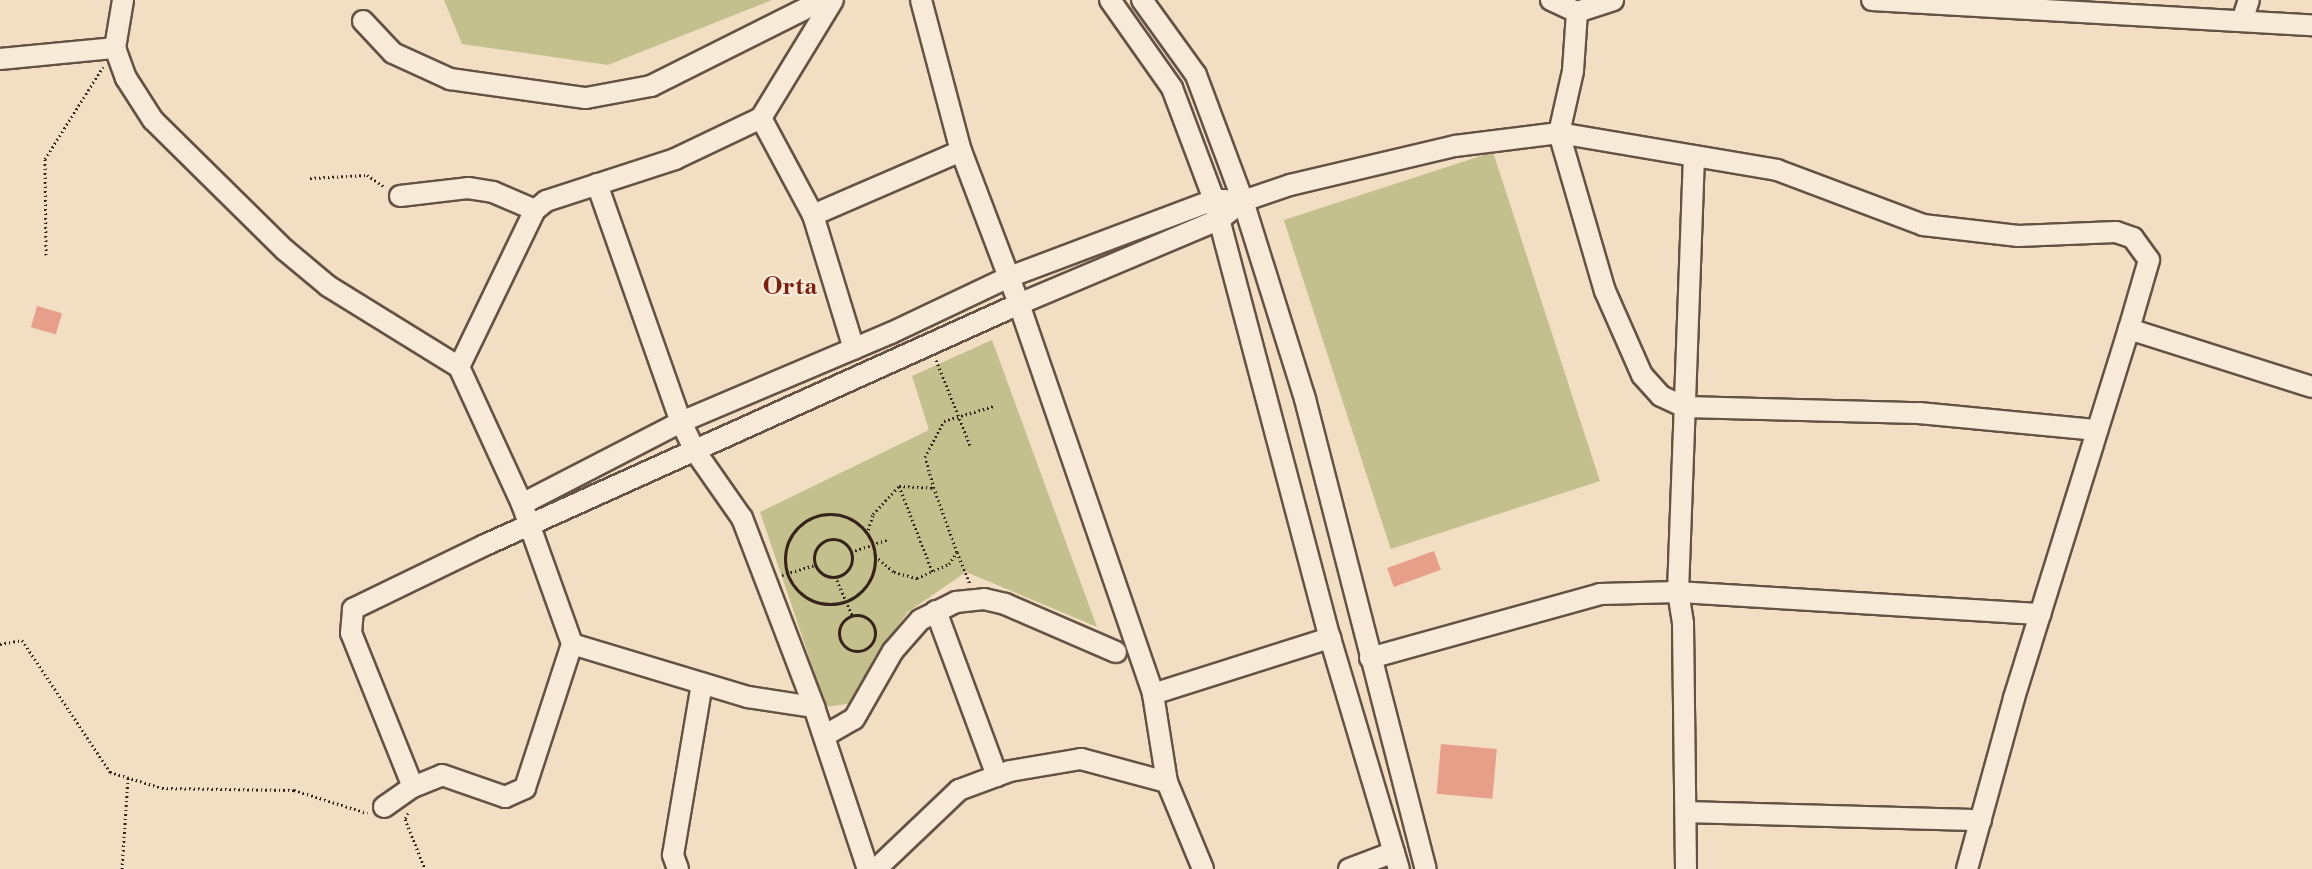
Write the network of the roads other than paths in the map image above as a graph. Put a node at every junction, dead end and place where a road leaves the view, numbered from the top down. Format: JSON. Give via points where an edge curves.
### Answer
{"nodes":[{"id":1,"x":123,"y":0,"type":"edge"},
{"id":2,"x":823,"y":0,"type":"edge"},
{"id":3,"x":832,"y":0,"type":"edge"},
{"id":4,"x":921,"y":0,"type":"edge"},
{"id":5,"x":1110,"y":0,"type":"edge"},
{"id":6,"x":1142,"y":0,"type":"edge"},
{"id":7,"x":1551,"y":0,"type":"edge"},
{"id":8,"x":1613,"y":0,"type":"edge"},
{"id":9,"x":1882,"y":0,"type":"edge"},
{"id":10,"x":2249,"y":0,"type":"edge"},
{"id":11,"x":2077,"y":6,"type":"edge"},
{"id":12,"x":1577,"y":12,"type":"junction"},
{"id":13,"x":363,"y":21,"type":"dead end"},
{"id":14,"x":2242,"y":21,"type":"junction"},
{"id":15,"x":2312,"y":25,"type":"edge"},
{"id":16,"x":115,"y":48,"type":"junction"},
{"id":17,"x":0,"y":59,"type":"edge"},
{"id":18,"x":761,"y":118,"type":"junction"},
{"id":19,"x":1559,"y":133,"type":"junction"},
{"id":20,"x":961,"y":151,"type":"junction"},
{"id":21,"x":1694,"y":156,"type":"junction"},
{"id":22,"x":597,"y":184,"type":"junction"},
{"id":23,"x":400,"y":196,"type":"road end"},
{"id":24,"x":1214,"y":200,"type":"junction"},
{"id":25,"x":1243,"y":201,"type":"junction"},
{"id":26,"x":535,"y":210,"type":"junction"},
{"id":27,"x":813,"y":215,"type":"junction"},
{"id":28,"x":1220,"y":219,"type":"junction"},
{"id":29,"x":1009,"y":277,"type":"junction"},
{"id":30,"x":1018,"y":304,"type":"junction"},
{"id":31,"x":2129,"y":329,"type":"junction"},
{"id":32,"x":854,"y":349,"type":"junction"},
{"id":33,"x":459,"y":367,"type":"junction"},
{"id":34,"x":2312,"y":387,"type":"edge"},
{"id":35,"x":1685,"y":407,"type":"junction"},
{"id":36,"x":681,"y":422,"type":"junction"},
{"id":37,"x":2097,"y":430,"type":"junction"},
{"id":38,"x":695,"y":451,"type":"junction"},
{"id":39,"x":522,"y":504,"type":"junction"},
{"id":40,"x":528,"y":526,"type":"junction"},
{"id":41,"x":1678,"y":592,"type":"junction"},
{"id":42,"x":936,"y":611,"type":"junction"},
{"id":43,"x":2040,"y":614,"type":"junction"},
{"id":44,"x":1329,"y":638,"type":"junction"},
{"id":45,"x":572,"y":644,"type":"junction"},
{"id":46,"x":1116,"y":652,"type":"dead end"},
{"id":47,"x":1370,"y":658,"type":"junction"},
{"id":48,"x":702,"y":683,"type":"junction"},
{"id":49,"x":1153,"y":694,"type":"junction"},
{"id":50,"x":814,"y":707,"type":"junction"},
{"id":51,"x":824,"y":736,"type":"junction"},
{"id":52,"x":997,"y":776,"type":"junction"},
{"id":53,"x":1167,"y":782,"type":"junction"},
{"id":54,"x":413,"y":787,"type":"junction"},
{"id":55,"x":384,"y":807,"type":"road end"},
{"id":56,"x":1686,"y":812,"type":"junction"},
{"id":57,"x":1981,"y":820,"type":"junction"},
{"id":58,"x":1396,"y":860,"type":"edge"},
{"id":59,"x":678,"y":869,"type":"edge"},
{"id":60,"x":868,"y":869,"type":"edge"},
{"id":61,"x":876,"y":869,"type":"edge"},
{"id":62,"x":1203,"y":869,"type":"edge"},
{"id":63,"x":1349,"y":869,"type":"edge"},
{"id":64,"x":1426,"y":869,"type":"edge"},
{"id":65,"x":1686,"y":869,"type":"edge"},
{"id":66,"x":1967,"y":869,"type":"edge"}],
"edges":[{"from":1,"to":16,"type":"street"},
{"from":2,"to":13,"type":"street","via":[[651,86],[586,98],[450,79],[393,53]]},
{"from":3,"to":18,"type":"street"},
{"from":4,"to":20,"type":"street"},
{"from":5,"to":24,"type":"street","via":[[1172,88]]},
{"from":6,"to":25,"type":"street","via":[[1196,75]]},
{"from":7,"to":12,"type":"street"},
{"from":8,"to":12,"type":"street"},
{"from":9,"to":11,"type":"street"},
{"from":10,"to":14,"type":"street"},
{"from":11,"to":14,"type":"street"},
{"from":12,"to":19,"type":"street","via":[[1573,71]]},
{"from":14,"to":15,"type":"street"},
{"from":16,"to":17,"type":"street"},
{"from":16,"to":33,"type":"street","via":[[126,78],[153,120],[285,250],[328,286]]},
{"from":18,"to":22,"type":"street","via":[[675,159]]},
{"from":18,"to":27,"type":"street"},
{"from":19,"to":21,"type":"street"},
{"from":19,"to":25,"type":"street","via":[[1455,146],[1290,185]]},
{"from":19,"to":35,"type":"street","via":[[1605,291],[1642,375],[1661,396]]},
{"from":20,"to":27,"type":"street"},
{"from":20,"to":29,"type":"street"},
{"from":21,"to":31,"type":"street","via":[[1777,170],[1923,225],[2018,236],[2116,232],[2133,238],[2149,260]]},
{"from":21,"to":35,"type":"street"},
{"from":22,"to":26,"type":"street","via":[[546,201]]},
{"from":22,"to":36,"type":"street"},
{"from":23,"to":26,"type":"street","via":[[468,188],[494,192]]},
{"from":24,"to":25,"type":"street"},
{"from":24,"to":28,"type":"street"},
{"from":24,"to":29,"type":"street"},
{"from":25,"to":28,"type":"street"},
{"from":25,"to":47,"type":"street","via":[[1305,399]]},
{"from":26,"to":33,"type":"street"},
{"from":27,"to":32,"type":"street"},
{"from":28,"to":30,"type":"street"},
{"from":28,"to":44,"type":"street"},
{"from":29,"to":30,"type":"street"},
{"from":29,"to":32,"type":"street"},
{"from":30,"to":38,"type":"street"},
{"from":30,"to":49,"type":"street"},
{"from":31,"to":34,"type":"street"},
{"from":31,"to":37,"type":"street"},
{"from":32,"to":36,"type":"street"},
{"from":33,"to":39,"type":"street"},
{"from":35,"to":37,"type":"street","via":[[1919,413]]},
{"from":35,"to":41,"type":"street"},
{"from":36,"to":38,"type":"street"},
{"from":36,"to":39,"type":"street"},
{"from":37,"to":43,"type":"street"},
{"from":38,"to":40,"type":"street"},
{"from":38,"to":50,"type":"street","via":[[742,518]]},
{"from":39,"to":40,"type":"street"},
{"from":40,"to":45,"type":"street"},
{"from":40,"to":54,"type":"street","via":[[353,609],[351,633]]},
{"from":41,"to":43,"type":"street"},
{"from":41,"to":47,"type":"street","via":[[1600,594]]},
{"from":41,"to":56,"type":"street","via":[[1683,622]]},
{"from":42,"to":46,"type":"street","via":[[976,599],[1005,604]]},
{"from":42,"to":51,"type":"street","via":[[920,620],[893,651],[854,719]]},
{"from":42,"to":52,"type":"street"},
{"from":43,"to":57,"type":"street"},
{"from":44,"to":49,"type":"street"},
{"from":44,"to":58,"type":"street"},
{"from":45,"to":48,"type":"street"},
{"from":45,"to":54,"type":"street","via":[[525,788],[505,797],[442,775]]},
{"from":47,"to":64,"type":"street"},
{"from":48,"to":50,"type":"street","via":[[748,697]]},
{"from":48,"to":59,"type":"street","via":[[673,855]]},
{"from":49,"to":53,"type":"street"},
{"from":50,"to":51,"type":"street"},
{"from":51,"to":60,"type":"street"},
{"from":52,"to":53,"type":"street","via":[[1081,759]]},
{"from":52,"to":61,"type":"street","via":[[959,790]]},
{"from":53,"to":62,"type":"street"},
{"from":54,"to":55,"type":"street"},
{"from":56,"to":57,"type":"street"},
{"from":56,"to":65,"type":"street"},
{"from":57,"to":66,"type":"street"},
{"from":58,"to":63,"type":"street"}]}
